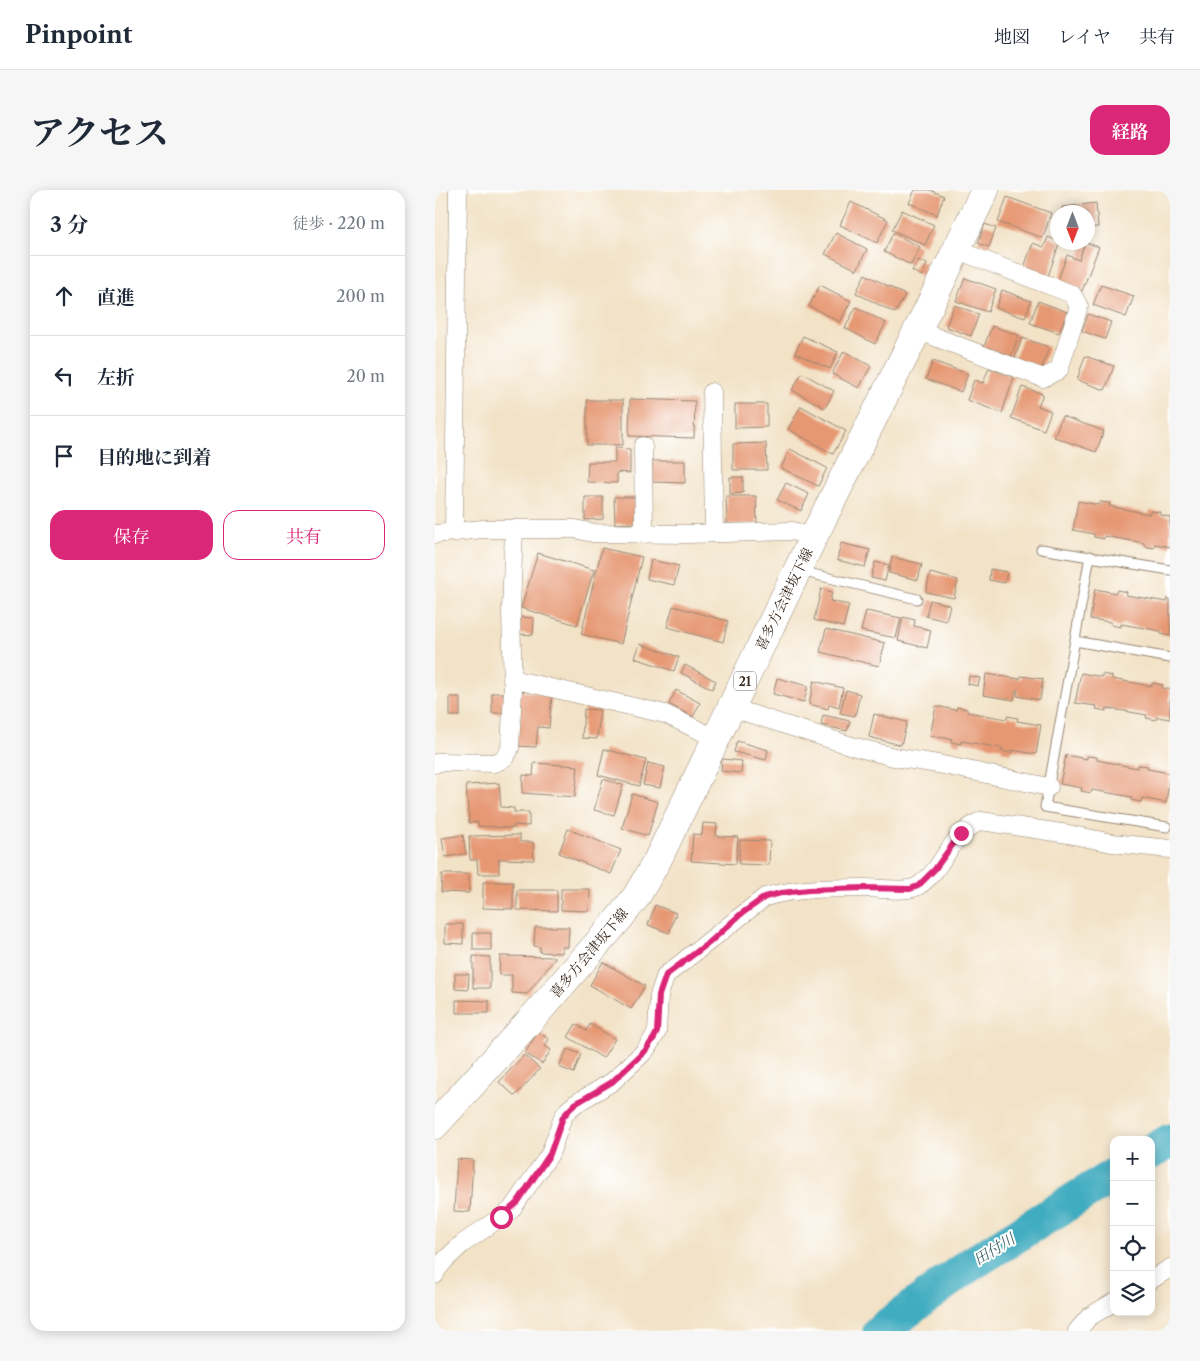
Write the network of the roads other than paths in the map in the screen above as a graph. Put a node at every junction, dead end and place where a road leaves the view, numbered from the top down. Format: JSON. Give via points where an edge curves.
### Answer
{"nodes":[{"id":1,"x":458,"y":190,"type":"edge"},
{"id":2,"x":985,"y":190,"type":"edge"},
{"id":3,"x":957,"y":250,"type":"junction"},
{"id":4,"x":917,"y":330,"type":"junction"},
{"id":5,"x":712,"y":392,"type":"dead end"},
{"id":6,"x":643,"y":446,"type":"dead end"},
{"id":7,"x":514,"y":530,"type":"junction"},
{"id":8,"x":454,"y":533,"type":"junction"},
{"id":9,"x":714,"y":533,"type":"junction"},
{"id":10,"x":435,"y":534,"type":"edge"},
{"id":11,"x":644,"y":534,"type":"junction"},
{"id":12,"x":813,"y":538,"type":"junction"},
{"id":13,"x":1041,"y":549,"type":"dead end"},
{"id":14,"x":1090,"y":556,"type":"junction"},
{"id":15,"x":1170,"y":570,"type":"edge"},
{"id":16,"x":797,"y":571,"type":"junction"},
{"id":17,"x":917,"y":599,"type":"dead end"},
{"id":18,"x":1075,"y":641,"type":"junction"},
{"id":19,"x":1170,"y":658,"type":"edge"},
{"id":20,"x":512,"y":679,"type":"junction"},
{"id":21,"x":732,"y":708,"type":"junction"},
{"id":22,"x":717,"y":739,"type":"junction"},
{"id":23,"x":435,"y":764,"type":"edge"},
{"id":24,"x":1049,"y":787,"type":"junction"},
{"id":25,"x":1167,"y":827,"type":"dead end"},
{"id":26,"x":1170,"y":849,"type":"edge"},
{"id":27,"x":437,"y":1118,"type":"edge"},
{"id":28,"x":1170,"y":1268,"type":"edge"},
{"id":29,"x":435,"y":1275,"type":"edge"},
{"id":30,"x":1155,"y":1277,"type":"edge"},
{"id":31,"x":1110,"y":1304,"type":"edge"},
{"id":32,"x":1077,"y":1331,"type":"edge"}],
"edges":[{"from":1,"to":8,"type":"street"},
{"from":2,"to":3,"type":"main road","name":"喜多方会津坂下線","number":"21"},
{"from":3,"to":4,"type":"main road","name":"喜多方会津坂下線","number":"21"},
{"from":3,"to":4,"type":"street","via":[[1072,294],[1079,306],[1059,370],[1043,378]]},
{"from":4,"to":12,"type":"main road","name":"喜多方会津坂下線","number":"21"},
{"from":5,"to":9,"type":"street"},
{"from":6,"to":11,"type":"street"},
{"from":7,"to":8,"type":"street"},
{"from":7,"to":11,"type":"street","via":[[575,529],[593,533]]},
{"from":7,"to":20,"type":"street"},
{"from":8,"to":10,"type":"street"},
{"from":9,"to":11,"type":"street"},
{"from":9,"to":12,"type":"street","via":[[793,531]]},
{"from":12,"to":16,"type":"main road","name":"喜多方会津坂下線","number":"21"},
{"from":13,"to":14,"type":"lane"},
{"from":14,"to":15,"type":"lane"},
{"from":14,"to":18,"type":"lane"},
{"from":16,"to":17,"type":"lane"},
{"from":16,"to":21,"type":"main road","name":"喜多方会津坂下線","number":"21"},
{"from":18,"to":19,"type":"lane"},
{"from":18,"to":24,"type":"lane"},
{"from":20,"to":22,"type":"street","via":[[665,714]]},
{"from":20,"to":23,"type":"street","via":[[507,756],[494,763]]},
{"from":21,"to":22,"type":"main road","name":"喜多方会津坂下線","number":"21"},
{"from":21,"to":24,"type":"street","via":[[894,757]]},
{"from":22,"to":27,"type":"main road","name":"喜多方会津坂下線","number":"21","via":[[636,897],[580,965]]},
{"from":24,"to":25,"type":"lane","via":[[1045,807]]},
{"from":26,"to":29,"type":"street","via":[[1112,843],[981,821],[961,833],[935,869],[918,886],[910,889],[809,890],[765,897],[666,975],[659,995],[657,1032],[645,1051],[612,1082],[569,1110],[563,1117],[550,1154],[511,1210],[462,1244]]},
{"from":28,"to":30,"type":"street"},
{"from":31,"to":32,"type":"street","via":[[1089,1317]]}]}
